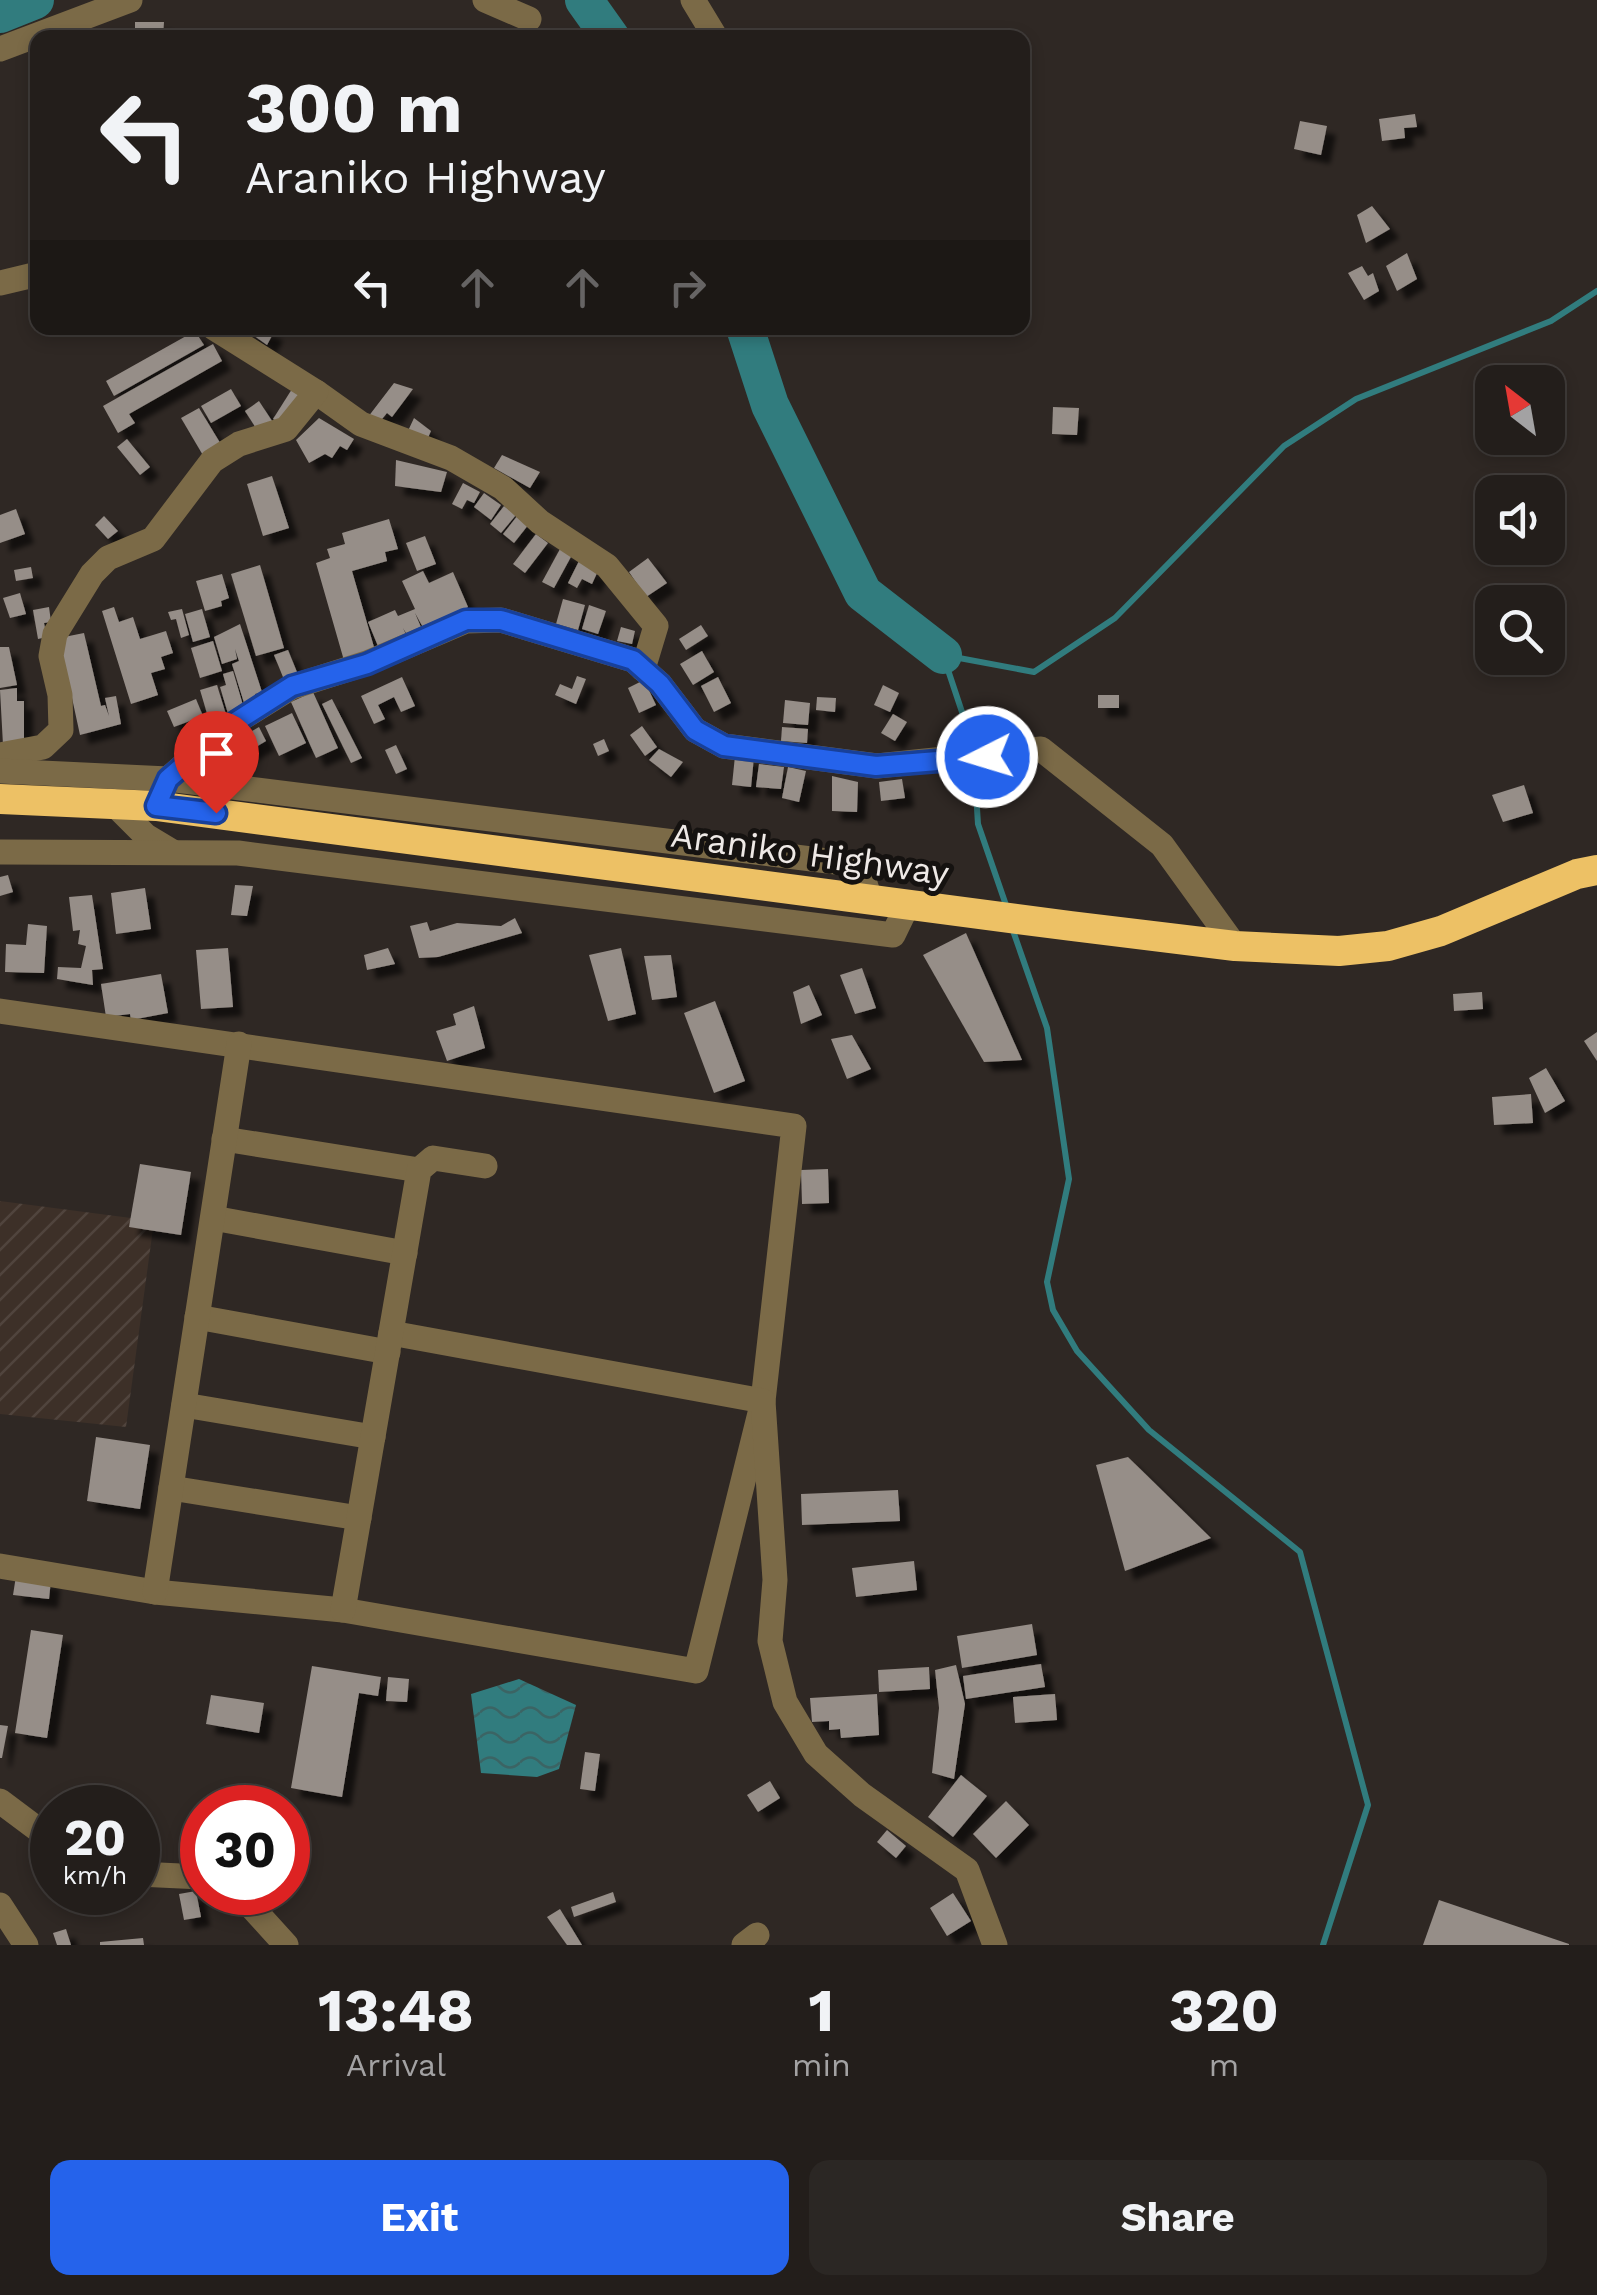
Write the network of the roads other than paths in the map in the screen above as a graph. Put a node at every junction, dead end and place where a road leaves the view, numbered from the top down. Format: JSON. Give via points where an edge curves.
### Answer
{"nodes":[{"id":1,"x":130,"y":0,"type":"edge"},
{"id":2,"x":486,"y":0,"type":"edge"},
{"id":3,"x":693,"y":0,"type":"edge"},
{"id":4,"x":529,"y":19,"type":"dead end"},
{"id":5,"x":50,"y":30,"type":"edge"},
{"id":6,"x":711,"y":30,"type":"edge"},
{"id":7,"x":30,"y":38,"type":"edge"},
{"id":8,"x":0,"y":49,"type":"edge"},
{"id":9,"x":30,"y":276,"type":"edge"},
{"id":10,"x":0,"y":283,"type":"edge"},
{"id":11,"x":225,"y":335,"type":"edge"},
{"id":12,"x":316,"y":392,"type":"junction"},
{"id":13,"x":643,"y":669,"type":"junction"},
{"id":14,"x":0,"y":755,"type":"edge"},
{"id":15,"x":0,"y":770,"type":"edge"},
{"id":16,"x":162,"y":793,"type":"junction"},
{"id":17,"x":0,"y":799,"type":"edge"},
{"id":18,"x":110,"y":802,"type":"junction"},
{"id":19,"x":441,"y":810,"type":"junction"},
{"id":20,"x":345,"y":814,"type":"junction"},
{"id":21,"x":411,"y":838,"type":"junction"},
{"id":22,"x":450,"y":843,"type":"junction"},
{"id":23,"x":0,"y":852,"type":"edge"},
{"id":24,"x":172,"y":852,"type":"junction"},
{"id":25,"x":520,"y":852,"type":"junction"},
{"id":26,"x":592,"y":862,"type":"junction"},
{"id":27,"x":338,"y":864,"type":"junction"},
{"id":28,"x":649,"y":869,"type":"junction"},
{"id":29,"x":1597,"y":870,"type":"edge"},
{"id":30,"x":408,"y":873,"type":"junction"},
{"id":31,"x":515,"y":888,"type":"junction"},
{"id":32,"x":827,"y":894,"type":"junction"},
{"id":33,"x":587,"y":898,"type":"junction"},
{"id":34,"x":870,"y":899,"type":"junction"},
{"id":35,"x":908,"y":904,"type":"junction"},
{"id":36,"x":644,"y":907,"type":"junction"},
{"id":37,"x":824,"y":928,"type":"junction"},
{"id":38,"x":1235,"y":946,"type":"junction"},
{"id":39,"x":0,"y":1011,"type":"edge"},
{"id":40,"x":239,"y":1044,"type":"junction"},
{"id":41,"x":224,"y":1139,"type":"junction"},
{"id":42,"x":485,"y":1166,"type":"dead end"},
{"id":43,"x":419,"y":1170,"type":"junction"},
{"id":44,"x":212,"y":1218,"type":"junction"},
{"id":45,"x":405,"y":1253,"type":"junction"},
{"id":46,"x":197,"y":1317,"type":"junction"},
{"id":47,"x":390,"y":1342,"type":"junction"},
{"id":48,"x":763,"y":1401,"type":"junction"},
{"id":49,"x":184,"y":1405,"type":"junction"},
{"id":50,"x":373,"y":1437,"type":"junction"},
{"id":51,"x":171,"y":1488,"type":"junction"},
{"id":52,"x":359,"y":1518,"type":"junction"},
{"id":53,"x":0,"y":1566,"type":"edge"},
{"id":54,"x":155,"y":1592,"type":"junction"},
{"id":55,"x":344,"y":1610,"type":"junction"},
{"id":56,"x":0,"y":1801,"type":"edge"},
{"id":57,"x":30,"y":1824,"type":"edge"},
{"id":58,"x":0,"y":1905,"type":"edge"},
{"id":59,"x":259,"y":1915,"type":"edge"},
{"id":60,"x":26,"y":1945,"type":"edge"},
{"id":61,"x":286,"y":1945,"type":"edge"},
{"id":62,"x":995,"y":1945,"type":"edge"}],
"edges":[{"from":1,"to":5,"type":"street"},
{"from":2,"to":4,"type":"street"},
{"from":3,"to":6,"type":"street"},
{"from":7,"to":8,"type":"street"},
{"from":9,"to":10,"type":"street"},
{"from":11,"to":12,"type":"street"},
{"from":12,"to":13,"type":"street","via":[[361,424],[451,458],[503,488],[607,566],[656,626]]},
{"from":12,"to":14,"type":"street","via":[[286,429],[212,461],[153,539],[108,558],[92,574],[55,634],[51,656],[61,730],[43,747]]},
{"from":13,"to":16,"type":"street","via":[[633,660],[501,620],[466,620],[367,664],[292,686],[226,728]]},
{"from":13,"to":38,"type":"street","via":[[695,730],[724,746],[876,766],[1041,749],[1162,845]]},
{"from":15,"to":16,"type":"street"},
{"from":16,"to":18,"type":"highway","name":"Araniko Highway"},
{"from":16,"to":20,"type":"highway","name":"Araniko Highway"},
{"from":17,"to":18,"type":"highway","name":"Araniko Highway"},
{"from":18,"to":24,"type":"street"},
{"from":19,"to":20,"type":"street"},
{"from":19,"to":22,"type":"street"},
{"from":19,"to":34,"type":"street","via":[[852,864]]},
{"from":20,"to":21,"type":"highway","name":"Araniko Highway"},
{"from":20,"to":27,"type":"street"},
{"from":21,"to":22,"type":"highway","name":"Araniko Highway"},
{"from":21,"to":30,"type":"street"},
{"from":22,"to":25,"type":"highway","name":"Araniko Highway"},
{"from":23,"to":24,"type":"street"},
{"from":24,"to":27,"type":"street"},
{"from":25,"to":26,"type":"highway","name":"Araniko Highway"},
{"from":25,"to":31,"type":"street"},
{"from":26,"to":28,"type":"highway","name":"Araniko Highway"},
{"from":26,"to":33,"type":"street"},
{"from":27,"to":30,"type":"street"},
{"from":28,"to":32,"type":"highway","name":"Araniko Highway"},
{"from":28,"to":36,"type":"street"},
{"from":29,"to":38,"type":"highway","name":"Araniko Highway","via":[[1388,946]]},
{"from":30,"to":31,"type":"street"},
{"from":31,"to":33,"type":"street"},
{"from":32,"to":34,"type":"highway","name":"Araniko Highway"},
{"from":32,"to":37,"type":"street"},
{"from":33,"to":36,"type":"street"},
{"from":34,"to":35,"type":"highway","name":"Araniko Highway"},
{"from":35,"to":37,"type":"street","via":[[893,936]]},
{"from":35,"to":38,"type":"highway","name":"Araniko Highway"},
{"from":36,"to":37,"type":"street"},
{"from":39,"to":40,"type":"street"},
{"from":40,"to":41,"type":"street"},
{"from":40,"to":48,"type":"street","via":[[794,1126]]},
{"from":41,"to":43,"type":"street"},
{"from":41,"to":44,"type":"street"},
{"from":42,"to":43,"type":"street","via":[[432,1158]]},
{"from":43,"to":45,"type":"street"},
{"from":44,"to":45,"type":"street"},
{"from":44,"to":46,"type":"street"},
{"from":45,"to":47,"type":"street"},
{"from":46,"to":47,"type":"street"},
{"from":46,"to":49,"type":"street"},
{"from":47,"to":48,"type":"street"},
{"from":47,"to":50,"type":"street"},
{"from":48,"to":55,"type":"street","via":[[696,1672]]},
{"from":48,"to":62,"type":"street","via":[[775,1580],[770,1642],[784,1702],[816,1754],[967,1870]]},
{"from":49,"to":50,"type":"street"},
{"from":49,"to":51,"type":"street"},
{"from":50,"to":52,"type":"street"},
{"from":51,"to":52,"type":"street"},
{"from":51,"to":54,"type":"street"},
{"from":52,"to":55,"type":"street"},
{"from":53,"to":54,"type":"street"},
{"from":54,"to":55,"type":"street"},
{"from":56,"to":57,"type":"street"},
{"from":58,"to":60,"type":"street"},
{"from":59,"to":61,"type":"street"}]}
